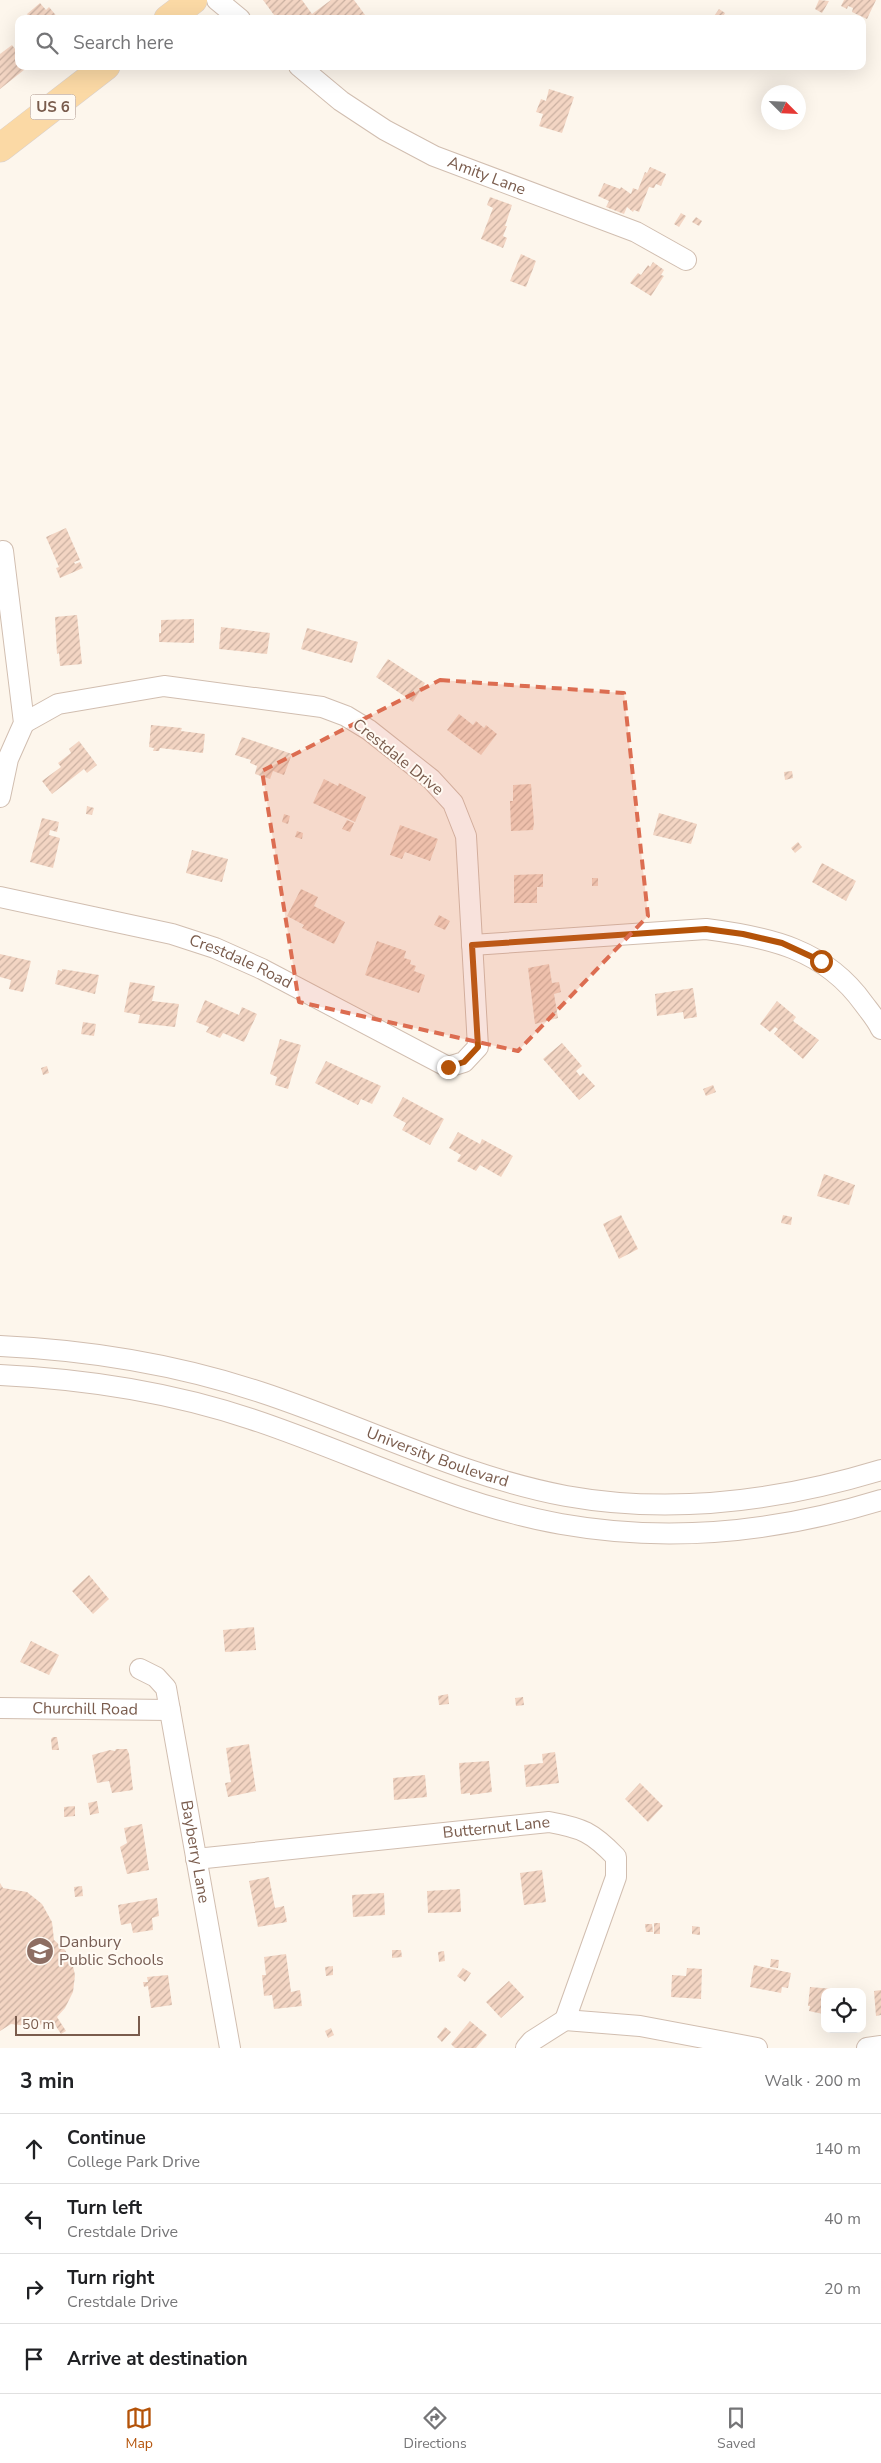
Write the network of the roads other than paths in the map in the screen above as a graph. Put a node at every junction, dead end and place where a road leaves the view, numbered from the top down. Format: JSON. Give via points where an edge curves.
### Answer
{"nodes":[{"id":1,"x":193,"y":0,"type":"edge"},
{"id":2,"x":217,"y":0,"type":"edge"},
{"id":3,"x":173,"y":15,"type":"edge"},
{"id":4,"x":235,"y":15,"type":"edge"},
{"id":5,"x":101,"y":70,"type":"edge"},
{"id":6,"x":304,"y":70,"type":"edge"},
{"id":7,"x":0,"y":148,"type":"edge"},
{"id":8,"x":686,"y":260,"type":"dead end"},
{"id":9,"x":3,"y":551,"type":"dead end"},
{"id":10,"x":24,"y":723,"type":"junction"},
{"id":11,"x":0,"y":797,"type":"edge"},
{"id":12,"x":0,"y":897,"type":"edge"},
{"id":13,"x":472,"y":945,"type":"junction"},
{"id":14,"x":881,"y":1029,"type":"edge"},
{"id":15,"x":464,"y":1062,"type":"joint"},
{"id":16,"x":0,"y":1346,"type":"edge"},
{"id":17,"x":0,"y":1375,"type":"edge"},
{"id":18,"x":881,"y":1470,"type":"edge"},
{"id":19,"x":881,"y":1500,"type":"edge"},
{"id":20,"x":140,"y":1668,"type":"dead end"},
{"id":21,"x":0,"y":1708,"type":"edge"},
{"id":22,"x":170,"y":1710,"type":"junction"},
{"id":23,"x":196,"y":1859,"type":"junction"},
{"id":24,"x":565,"y":2020,"type":"junction"},
{"id":25,"x":881,"y":2046,"type":"edge"},
{"id":26,"x":230,"y":2048,"type":"edge"},
{"id":27,"x":526,"y":2048,"type":"edge"},
{"id":28,"x":757,"y":2048,"type":"edge"},
{"id":29,"x":866,"y":2048,"type":"edge"}],
"edges":[{"from":1,"to":3,"type":"main road"},
{"from":2,"to":4,"type":"street"},
{"from":5,"to":7,"type":"main road","number":"US 6"},
{"from":6,"to":8,"type":"street","name":"Amity Lane","via":[[385,130],[434,156],[636,232]]},
{"from":9,"to":10,"type":"street"},
{"from":10,"to":11,"type":"street","via":[[8,760]]},
{"from":10,"to":13,"type":"street","name":"Crestdale Drive","via":[[58,704],[164,686],[322,707],[346,716],[431,779],[453,803],[466,836]]},
{"from":12,"to":15,"type":"street","name":"Crestdale Road","via":[[172,934],[215,948],[262,969],[448,1067]]},
{"from":13,"to":14,"type":"street","via":[[706,929],[743,934],[782,943],[821,961],[853,989]]},
{"from":13,"to":15,"type":"street","name":"Crestdale Drive","via":[[478,1047]]},
{"from":16,"to":18,"type":"street","name":"University Boulevard","via":[[77,1351],[214,1378],[259,1391],[488,1476],[566,1496],[682,1505],[735,1501],[812,1488]]},
{"from":17,"to":19,"type":"street","name":"University Boulevard","via":[[117,1386],[206,1406],[266,1424],[479,1503],[569,1525],[647,1534],[692,1534],[781,1524]]},
{"from":20,"to":22,"type":"street","name":"Bayberry Lane","via":[[156,1677],[166,1688]]},
{"from":21,"to":22,"type":"street","name":"Churchill Road"},
{"from":22,"to":23,"type":"street","name":"Bayberry Lane"},
{"from":23,"to":24,"type":"street","name":"Butternut Lane","via":[[549,1822],[578,1827],[603,1843],[616,1857],[616,1877]]},
{"from":23,"to":26,"type":"street","name":"Bayberry Lane"},
{"from":24,"to":27,"type":"street"},
{"from":24,"to":28,"type":"street","via":[[640,2026]]},
{"from":25,"to":29,"type":"street"}]}
